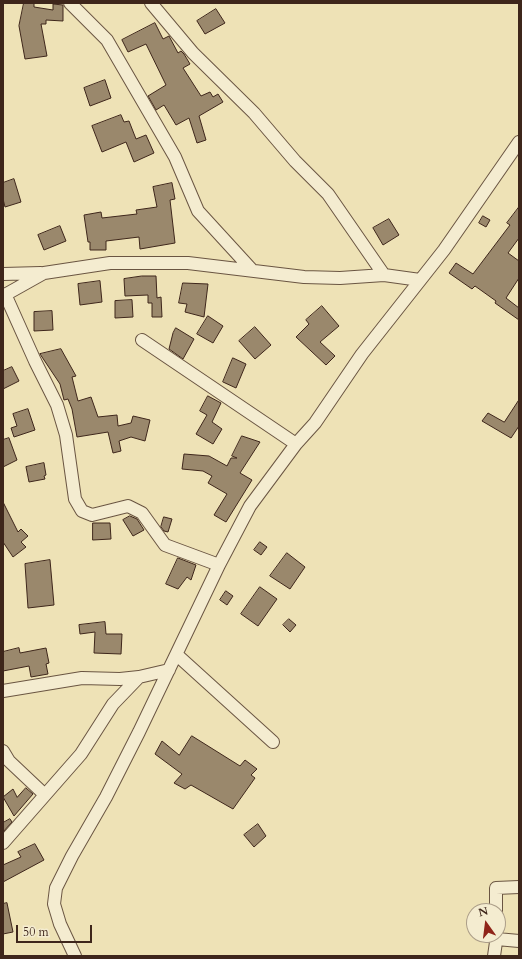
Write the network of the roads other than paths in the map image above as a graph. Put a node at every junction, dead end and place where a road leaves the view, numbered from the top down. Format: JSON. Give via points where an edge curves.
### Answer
{"nodes":[{"id":1,"x":70,"y":3,"type":"edge"},
{"id":2,"x":151,"y":3,"type":"edge"},
{"id":3,"x":519,"y":142,"type":"edge"},
{"id":4,"x":252,"y":270,"type":"junction"},
{"id":5,"x":44,"y":273,"type":"junction"},
{"id":6,"x":3,"y":274,"type":"edge"},
{"id":7,"x":384,"y":276,"type":"junction"},
{"id":8,"x":420,"y":280,"type":"junction"},
{"id":9,"x":4,"y":295,"type":"edge"},
{"id":10,"x":142,"y":340,"type":"dead end"},
{"id":11,"x":296,"y":444,"type":"junction"},
{"id":12,"x":219,"y":565,"type":"junction"},
{"id":13,"x":177,"y":655,"type":"junction"},
{"id":14,"x":169,"y":670,"type":"junction"},
{"id":15,"x":139,"y":677,"type":"junction"},
{"id":16,"x":3,"y":691,"type":"edge"},
{"id":17,"x":273,"y":742,"type":"dead end"},
{"id":18,"x":3,"y":751,"type":"edge"},
{"id":19,"x":46,"y":795,"type":"junction"},
{"id":20,"x":3,"y":843,"type":"edge"},
{"id":21,"x":519,"y":887,"type":"edge"},
{"id":22,"x":496,"y":903,"type":"edge"},
{"id":23,"x":506,"y":939,"type":"edge"},
{"id":24,"x":519,"y":941,"type":"edge"},
{"id":25,"x":496,"y":943,"type":"edge"},
{"id":26,"x":75,"y":956,"type":"edge"},
{"id":27,"x":494,"y":956,"type":"edge"}],
"edges":[{"from":1,"to":4,"type":"street","via":[[107,40],[175,157],[198,211]]},
{"from":2,"to":7,"type":"street","via":[[193,53],[254,113],[295,161],[328,194]]},
{"from":3,"to":8,"type":"street","via":[[444,250]]},
{"from":4,"to":5,"type":"street","via":[[188,264],[110,263]]},
{"from":4,"to":7,"type":"street","via":[[304,277]]},
{"from":5,"to":6,"type":"street"},
{"from":5,"to":9,"type":"street"},
{"from":7,"to":8,"type":"street"},
{"from":8,"to":11,"type":"street"},
{"from":9,"to":12,"type":"street","via":[[57,405],[66,435],[75,499],[82,511],[92,515],[128,506],[142,513],[165,545]]},
{"from":10,"to":11,"type":"street"},
{"from":11,"to":12,"type":"street","via":[[250,506]]},
{"from":12,"to":13,"type":"street"},
{"from":13,"to":14,"type":"street"},
{"from":13,"to":17,"type":"street"},
{"from":14,"to":15,"type":"street"},
{"from":14,"to":26,"type":"street","via":[[113,784],[56,888],[54,904]]},
{"from":15,"to":16,"type":"street","via":[[82,678]]},
{"from":15,"to":19,"type":"street","via":[[113,704],[81,754]]},
{"from":18,"to":19,"type":"street","via":[[9,761]]},
{"from":19,"to":20,"type":"street"},
{"from":21,"to":22,"type":"street","via":[[496,888]]},
{"from":23,"to":24,"type":"street"},
{"from":25,"to":27,"type":"street"}]}
